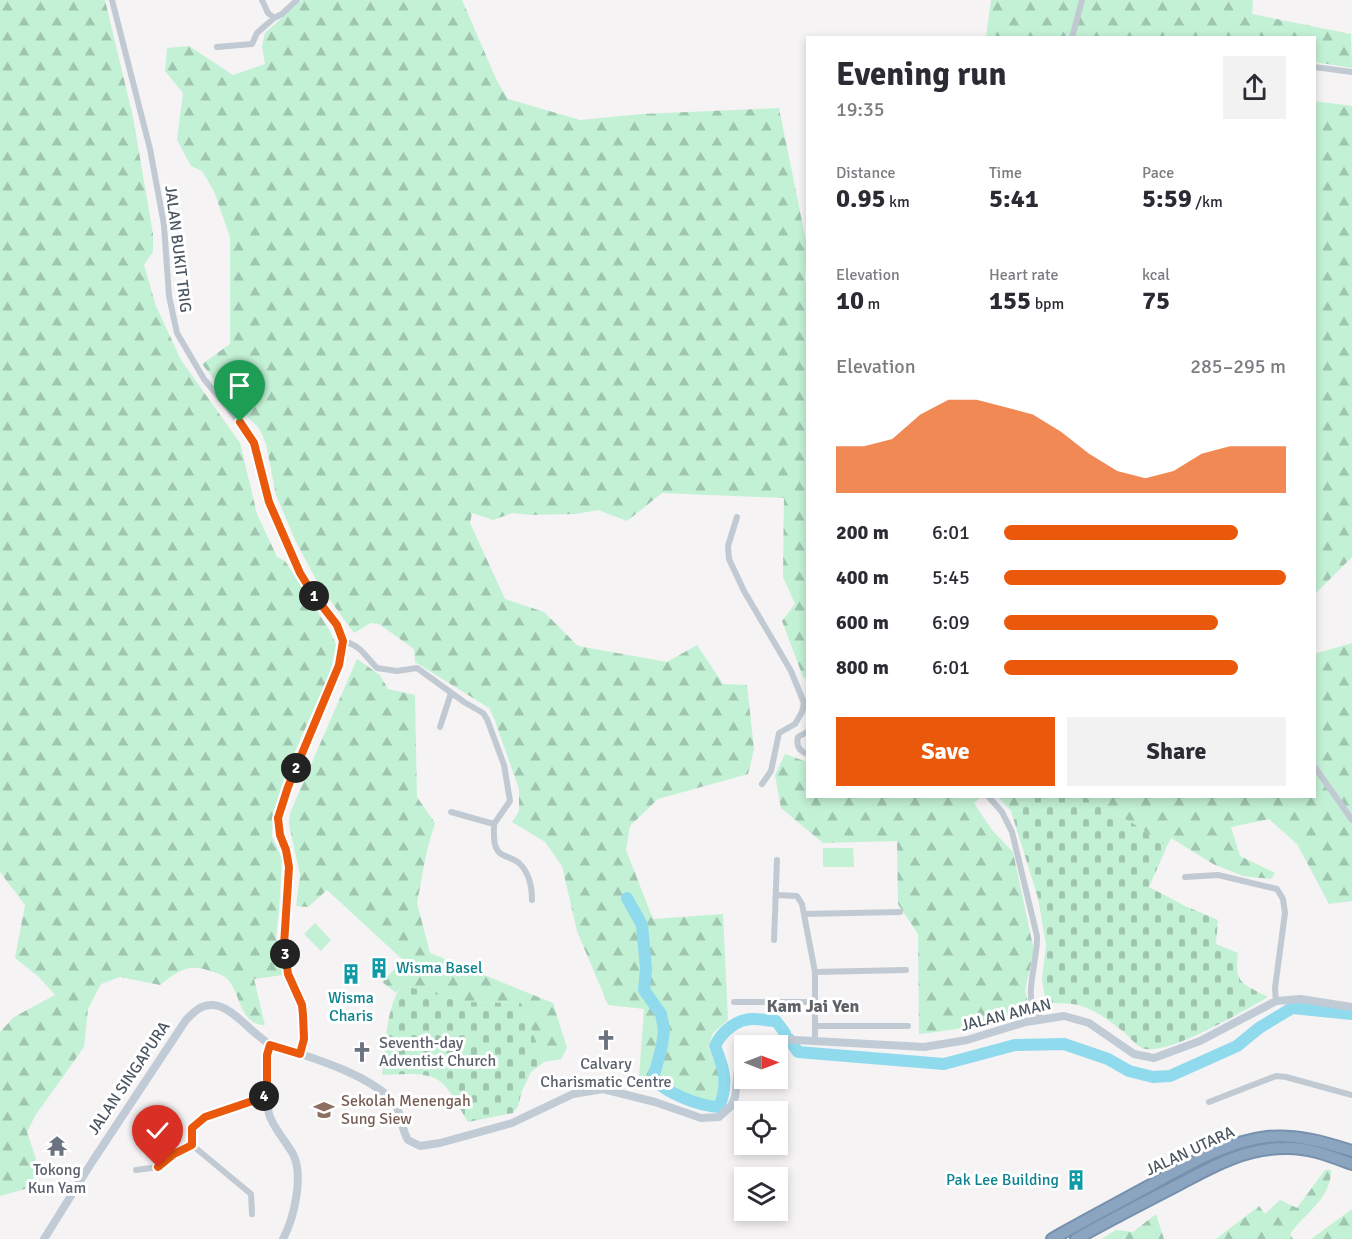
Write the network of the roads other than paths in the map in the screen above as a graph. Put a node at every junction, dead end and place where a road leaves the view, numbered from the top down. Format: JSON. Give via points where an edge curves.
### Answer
{"nodes":[{"id":1,"x":112,"y":0,"type":"edge"},
{"id":2,"x":262,"y":0,"type":"edge"},
{"id":3,"x":297,"y":0,"type":"edge"},
{"id":4,"x":1082,"y":0,"type":"edge"},
{"id":5,"x":274,"y":18,"type":"junction"},
{"id":6,"x":1073,"y":36,"type":"edge"},
{"id":7,"x":217,"y":47,"type":"dead end"},
{"id":8,"x":1316,"y":67,"type":"edge"},
{"id":9,"x":1352,"y":72,"type":"edge"},
{"id":10,"x":737,"y":517,"type":"dead end"},
{"id":11,"x":343,"y":641,"type":"junction"},
{"id":12,"x":451,"y":693,"type":"junction"},
{"id":13,"x":806,"y":702,"type":"edge"},
{"id":14,"x":440,"y":728,"type":"dead end"},
{"id":15,"x":806,"y":733,"type":"edge"},
{"id":16,"x":806,"y":753,"type":"edge"},
{"id":17,"x":1316,"y":769,"type":"edge"},
{"id":18,"x":762,"y":784,"type":"dead end"},
{"id":19,"x":990,"y":798,"type":"edge"},
{"id":20,"x":451,"y":812,"type":"dead end"},
{"id":21,"x":1352,"y":820,"type":"edge"},
{"id":22,"x":494,"y":824,"type":"junction"},
{"id":23,"x":777,"y":860,"type":"dead end"},
{"id":24,"x":1185,"y":876,"type":"dead end"},
{"id":25,"x":776,"y":895,"type":"junction"},
{"id":26,"x":532,"y":900,"type":"dead end"},
{"id":27,"x":900,"y":912,"type":"dead end"},
{"id":28,"x":804,"y":914,"type":"junction"},
{"id":29,"x":774,"y":940,"type":"dead end"},
{"id":30,"x":906,"y":970,"type":"dead end"},
{"id":31,"x":815,"y":972,"type":"junction"},
{"id":32,"x":1276,"y":1000,"type":"junction"},
{"id":33,"x":734,"y":1002,"type":"dead end"},
{"id":34,"x":815,"y":1002,"type":"junction"},
{"id":35,"x":1352,"y":1008,"type":"edge"},
{"id":36,"x":1041,"y":1019,"type":"junction"},
{"id":37,"x":815,"y":1026,"type":"junction"},
{"id":38,"x":908,"y":1026,"type":"dead end"},
{"id":39,"x":788,"y":1040,"type":"edge"},
{"id":40,"x":815,"y":1040,"type":"junction"},
{"id":41,"x":270,"y":1045,"type":"junction"},
{"id":42,"x":300,"y":1054,"type":"junction"},
{"id":43,"x":736,"y":1089,"type":"edge"},
{"id":44,"x":1352,"y":1095,"type":"edge"},
{"id":45,"x":267,"y":1096,"type":"junction"},
{"id":46,"x":1209,"y":1102,"type":"dead end"},
{"id":47,"x":192,"y":1145,"type":"junction"},
{"id":48,"x":1352,"y":1151,"type":"edge"},
{"id":49,"x":1352,"y":1164,"type":"edge"},
{"id":50,"x":136,"y":1170,"type":"dead end"},
{"id":51,"x":252,"y":1215,"type":"dead end"},
{"id":52,"x":44,"y":1239,"type":"edge"},
{"id":53,"x":283,"y":1239,"type":"edge"},
{"id":54,"x":1052,"y":1239,"type":"edge"},
{"id":55,"x":1076,"y":1239,"type":"edge"}],
"edges":[{"from":1,"to":11,"type":"street","name":"JALAN BUKIT TRIG","via":[[150,149],[177,333],[204,379],[251,436],[269,502],[306,584],[332,618]]},
{"from":2,"to":5,"type":"street"},
{"from":3,"to":5,"type":"street"},
{"from":4,"to":6,"type":"street"},
{"from":5,"to":7,"type":"street","via":[[257,33],[252,44]]},
{"from":8,"to":9,"type":"street"},
{"from":10,"to":13,"type":"street","via":[[728,546],[729,559]]},
{"from":11,"to":12,"type":"street","via":[[362,650],[376,668],[417,668]]},
{"from":11,"to":42,"type":"street","via":[[339,665],[278,818],[289,867],[284,945],[288,974],[303,1015]]},
{"from":12,"to":14,"type":"street"},
{"from":12,"to":22,"type":"street","via":[[483,713],[504,765],[510,801]]},
{"from":13,"to":18,"type":"street","via":[[795,724],[779,733],[771,771]]},
{"from":15,"to":16,"type":"street","via":[[798,737],[797,743]]},
{"from":17,"to":21,"type":"street"},
{"from":19,"to":36,"type":"street","via":[[1007,819],[1037,936],[1030,994]]},
{"from":20,"to":22,"type":"street"},
{"from":22,"to":26,"type":"street","via":[[497,850],[520,863],[531,887]]},
{"from":23,"to":25,"type":"street"},
{"from":24,"to":32,"type":"street","via":[[1218,875],[1280,892],[1285,913]]},
{"from":25,"to":28,"type":"street","via":[[796,896]]},
{"from":25,"to":29,"type":"street"},
{"from":27,"to":28,"type":"street"},
{"from":28,"to":31,"type":"street"},
{"from":30,"to":31,"type":"street"},
{"from":31,"to":34,"type":"street"},
{"from":32,"to":35,"type":"street","name":"JALAN AMAN","via":[[1301,999]]},
{"from":32,"to":36,"type":"street","name":"JALAN AMAN","via":[[1200,1041],[1154,1059],[1134,1054],[1076,1018]]},
{"from":33,"to":34,"type":"street"},
{"from":34,"to":37,"type":"street"},
{"from":36,"to":40,"type":"street","name":"JALAN AMAN","via":[[967,1040],[924,1047]]},
{"from":37,"to":38,"type":"street"},
{"from":37,"to":40,"type":"street"},
{"from":39,"to":40,"type":"street","name":"JALAN AMAN"},
{"from":41,"to":42,"type":"street"},
{"from":41,"to":45,"type":"street"},
{"from":41,"to":52,"type":"street","name":"JALAN SINGAPURA","via":[[225,1009],[212,1005],[198,1009],[186,1020]]},
{"from":42,"to":43,"type":"street","via":[[360,1078],[389,1097],[396,1104],[408,1140],[420,1146],[512,1123],[573,1094],[603,1089],[701,1118],[719,1117],[731,1106]]},
{"from":44,"to":46,"type":"street","via":[[1276,1076]]},
{"from":45,"to":47,"type":"street","via":[[205,1117],[192,1128]]},
{"from":45,"to":53,"type":"street","via":[[271,1119],[293,1154],[297,1168],[292,1218]]},
{"from":47,"to":50,"type":"street","via":[[158,1167]]},
{"from":47,"to":51,"type":"street","via":[[248,1191],[253,1198]]},
{"from":48,"to":54,"type":"highway","name":"JALAN UTARA","via":[[1296,1137],[1266,1137],[1234,1144]]},
{"from":49,"to":55,"type":"highway","name":"JALAN UTARA","via":[[1288,1148],[1237,1155]]}]}
